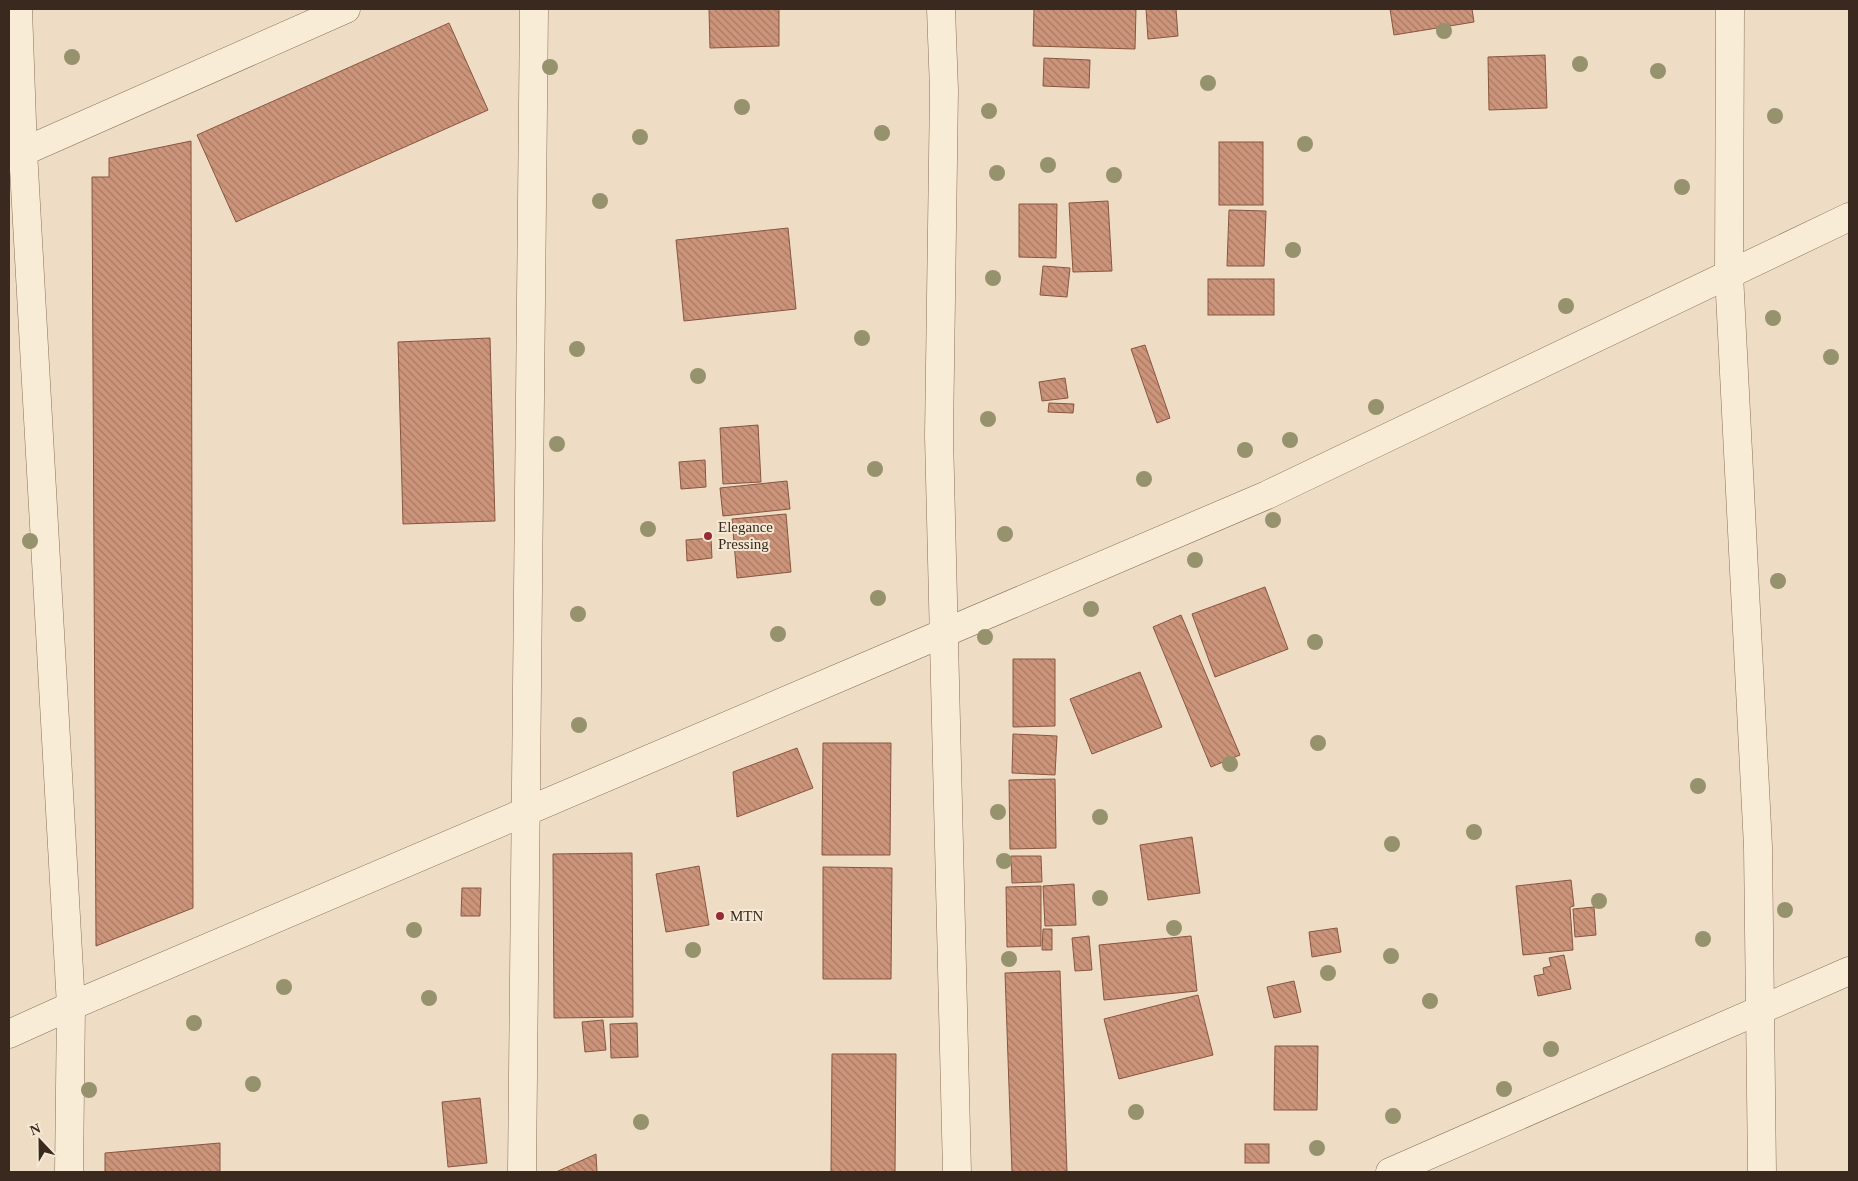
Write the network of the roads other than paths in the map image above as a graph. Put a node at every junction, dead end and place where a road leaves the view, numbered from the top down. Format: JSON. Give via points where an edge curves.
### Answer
{"nodes":[{"id":1,"x":18,"y":9,"type":"edge"},
{"id":2,"x":346,"y":9,"type":"edge"},
{"id":3,"x":534,"y":9,"type":"edge"},
{"id":4,"x":942,"y":9,"type":"edge"},
{"id":5,"x":1730,"y":9,"type":"edge"},
{"id":6,"x":16,"y":154,"type":"edge"},
{"id":7,"x":1849,"y":217,"type":"edge"},
{"id":8,"x":1729,"y":274,"type":"junction"},
{"id":9,"x":945,"y":633,"type":"junction"},
{"id":10,"x":525,"y":812,"type":"junction"},
{"id":11,"x":1849,"y":970,"type":"edge"},
{"id":12,"x":71,"y":1006,"type":"junction"},
{"id":13,"x":1759,"y":1009,"type":"junction"},
{"id":14,"x":9,"y":1034,"type":"edge"},
{"id":15,"x":70,"y":1172,"type":"edge"},
{"id":16,"x":522,"y":1172,"type":"edge"},
{"id":17,"x":956,"y":1172,"type":"edge"},
{"id":18,"x":1390,"y":1172,"type":"edge"},
{"id":19,"x":1762,"y":1172,"type":"edge"}],
"edges":[{"from":1,"to":6,"type":"street"},
{"from":2,"to":6,"type":"street"},
{"from":3,"to":10,"type":"street"},
{"from":4,"to":9,"type":"street","via":[[944,90],[939,436]]},
{"from":5,"to":8,"type":"street"},
{"from":6,"to":12,"type":"street"},
{"from":7,"to":8,"type":"street"},
{"from":8,"to":9,"type":"street","via":[[1267,495]]},
{"from":8,"to":13,"type":"street","via":[[1758,847]]},
{"from":9,"to":10,"type":"street"},
{"from":9,"to":17,"type":"street"},
{"from":10,"to":12,"type":"street"},
{"from":10,"to":16,"type":"street"},
{"from":11,"to":13,"type":"street"},
{"from":12,"to":14,"type":"street"},
{"from":12,"to":15,"type":"street"},
{"from":13,"to":18,"type":"street"},
{"from":13,"to":19,"type":"street"}]}
